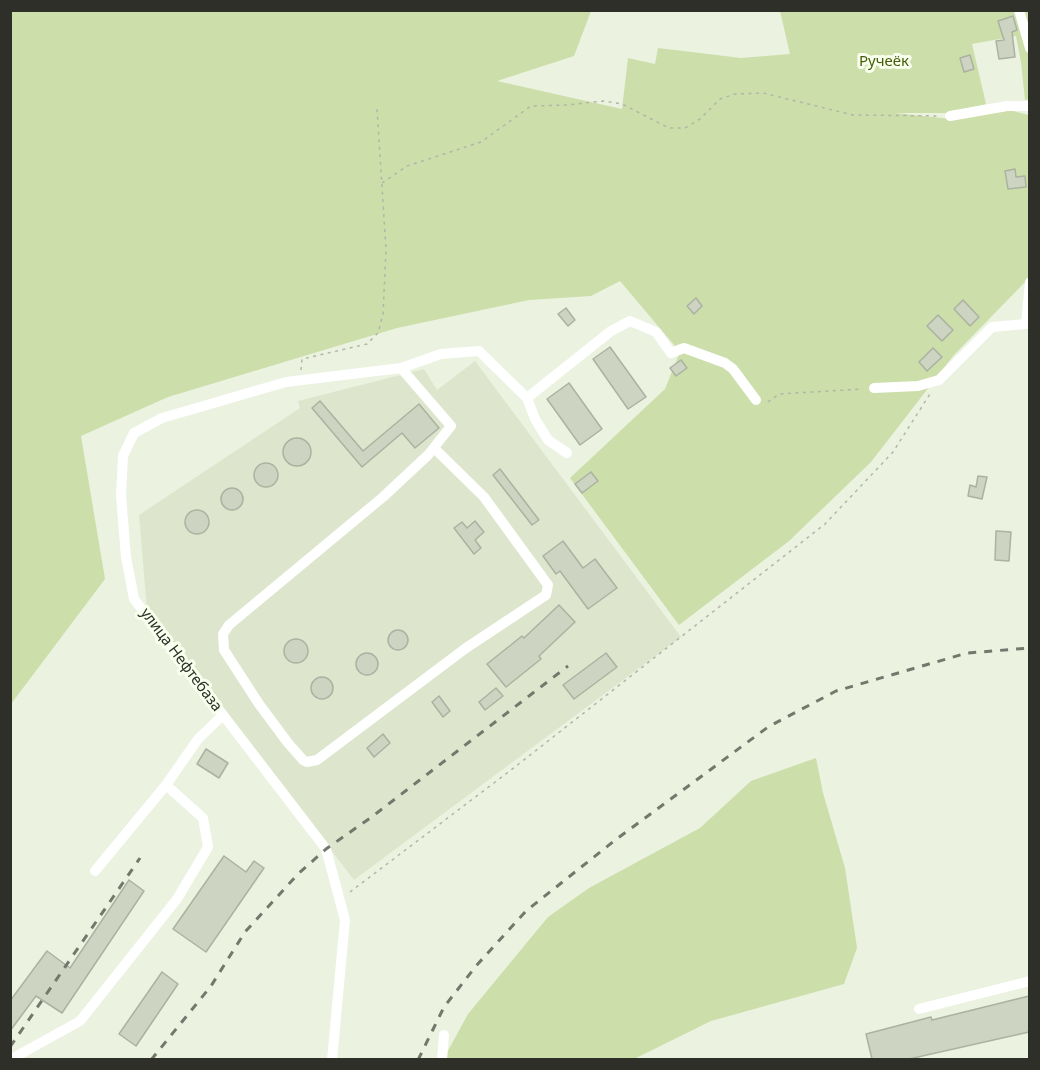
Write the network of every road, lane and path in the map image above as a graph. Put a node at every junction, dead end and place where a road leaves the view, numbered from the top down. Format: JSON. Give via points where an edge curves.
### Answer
{"nodes":[{"id":1,"x":1019,"y":10,"type":"edge"},
{"id":2,"x":1029,"y":48,"type":"edge"},
{"id":3,"x":1029,"y":106,"type":"edge"},
{"id":4,"x":377,"y":108,"type":"dead end"},
{"id":5,"x":950,"y":116,"type":"joint"},
{"id":6,"x":382,"y":183,"type":"junction"},
{"id":7,"x":1029,"y":282,"type":"edge"},
{"id":8,"x":1028,"y":327,"type":"edge"},
{"id":9,"x":401,"y":368,"type":"junction"},
{"id":10,"x":299,"y":380,"type":"junction"},
{"id":11,"x":939,"y":380,"type":"junction"},
{"id":12,"x":874,"y":388,"type":"joint"},
{"id":13,"x":527,"y":398,"type":"junction"},
{"id":14,"x":756,"y":400,"type":"joint"},
{"id":15,"x":434,"y":448,"type":"junction"},
{"id":16,"x":567,"y":453,"type":"dead end"},
{"id":17,"x":223,"y":715,"type":"junction"},
{"id":18,"x":166,"y":785,"type":"junction"},
{"id":19,"x":95,"y":871,"type":"dead end"},
{"id":20,"x":339,"y":900,"type":"junction"},
{"id":21,"x":1029,"y":981,"type":"edge"},
{"id":22,"x":919,"y":1009,"type":"dead end"},
{"id":23,"x":444,"y":1035,"type":"dead end"},
{"id":24,"x":15,"y":1057,"type":"edge"},
{"id":25,"x":332,"y":1059,"type":"edge"},
{"id":26,"x":442,"y":1059,"type":"edge"}],
"edges":[{"from":1,"to":2,"type":"street"},
{"from":3,"to":5,"type":"street"},
{"from":4,"to":6,"type":"path"},
{"from":5,"to":6,"type":"path","via":[[853,116],[763,93],[735,94],[720,99],[685,128],[669,128],[622,104],[603,101],[531,106],[481,142],[406,166]]},
{"from":6,"to":10,"type":"path","via":[[386,250],[383,315],[378,333],[367,344],[302,359]]},
{"from":7,"to":8,"type":"street"},
{"from":8,"to":11,"type":"street","via":[[992,327]]},
{"from":9,"to":10,"type":"street","name":"улица Нефтебаза"},
{"from":9,"to":13,"type":"street","name":"улица Нефтебаза","via":[[441,354],[479,351]]},
{"from":9,"to":15,"type":"street","via":[[451,426]]},
{"from":10,"to":17,"type":"street","name":"улица Нефтебаза","via":[[162,418],[134,433],[123,456],[126,556],[134,599]]},
{"from":11,"to":12,"type":"street","via":[[918,386]]},
{"from":11,"to":20,"type":"path","via":[[893,452],[825,524]]},
{"from":12,"to":14,"type":"path","via":[[779,394],[765,403]]},
{"from":13,"to":14,"type":"street","via":[[611,331],[630,321],[656,332],[671,353],[684,348],[725,363]]},
{"from":13,"to":16,"type":"street","via":[[548,440]]},
{"from":15,"to":15,"type":"street","via":[[383,497],[223,634],[224,650],[259,704],[307,762],[316,760],[466,648],[546,595],[548,585],[484,497]]},
{"from":17,"to":18,"type":"street","via":[[198,739]]},
{"from":17,"to":20,"type":"street","name":"улица Нефтебаза","via":[[326,849]]},
{"from":18,"to":19,"type":"street"},
{"from":18,"to":24,"type":"street","via":[[203,818],[208,848],[177,899],[80,1021]]},
{"from":20,"to":25,"type":"street","name":"улица Нефтебаза","via":[[345,920]]},
{"from":21,"to":22,"type":"street"},
{"from":23,"to":26,"type":"street"}]}
